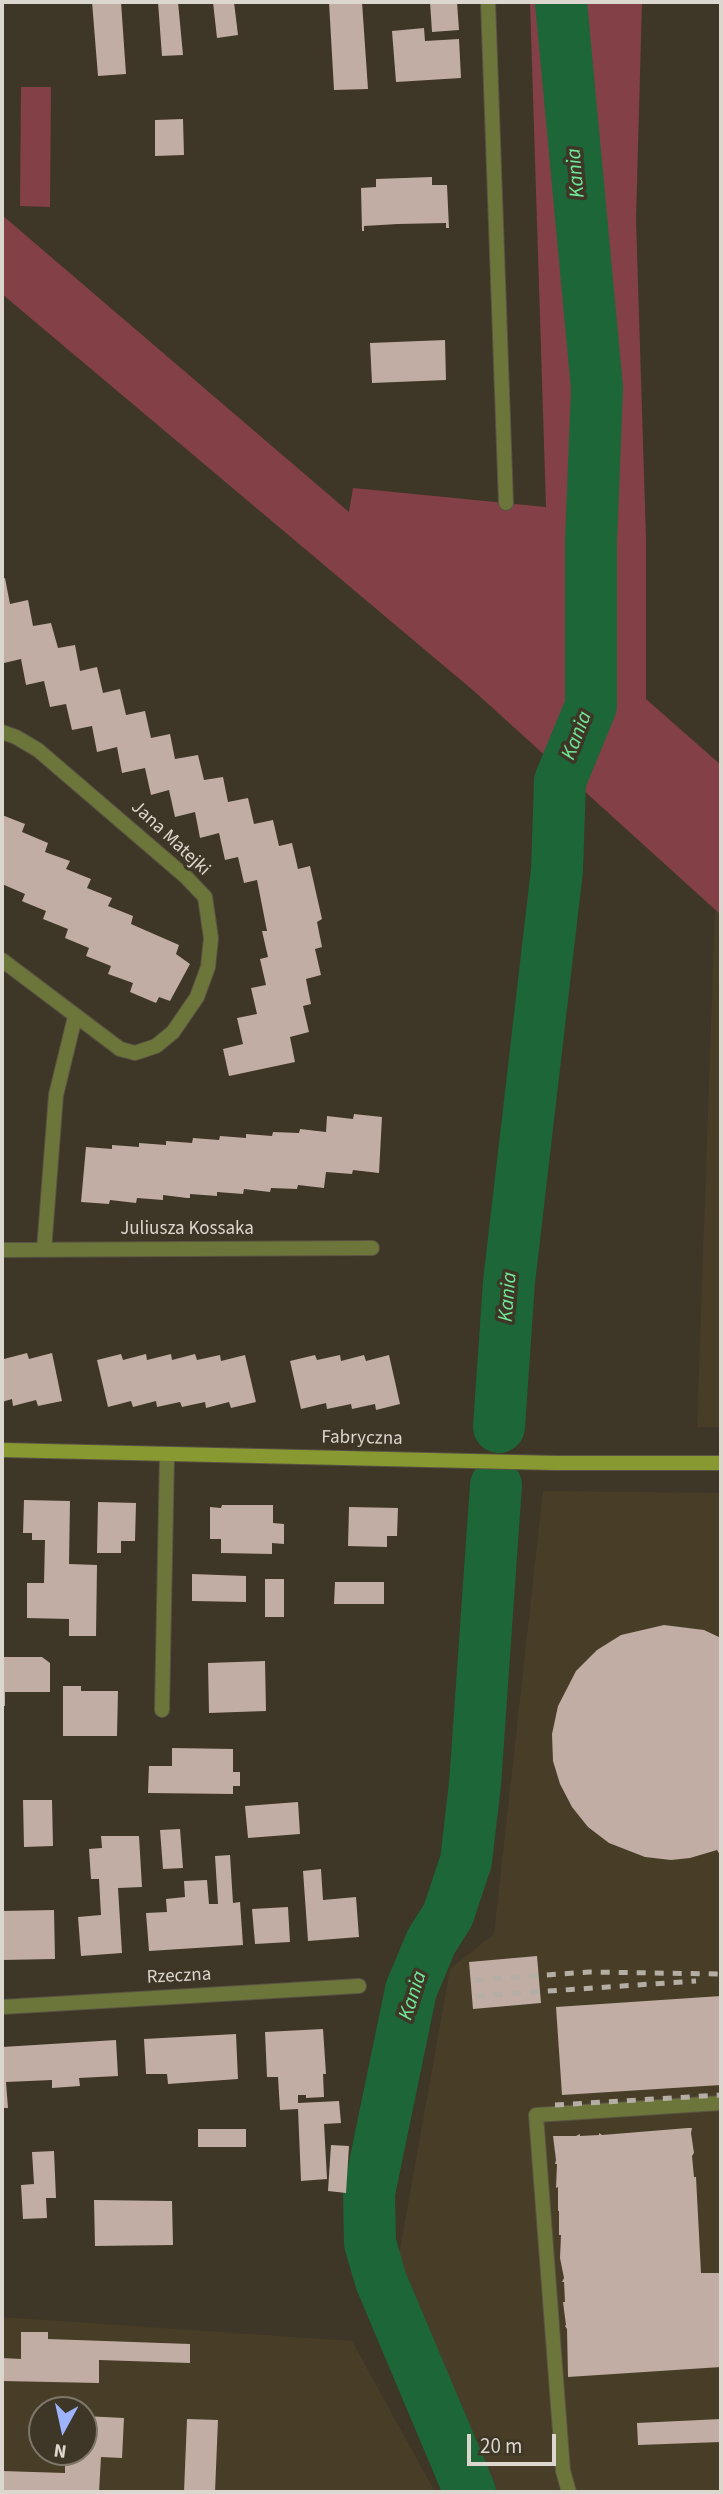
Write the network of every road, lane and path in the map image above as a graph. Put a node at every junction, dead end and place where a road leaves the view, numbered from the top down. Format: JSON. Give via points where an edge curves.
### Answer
{"nodes":[{"id":1,"x":488,"y":2,"type":"edge"},
{"id":2,"x":506,"y":503,"type":"dead end"},
{"id":3,"x":2,"y":732,"type":"edge"},
{"id":4,"x":2,"y":960,"type":"edge"},
{"id":5,"x":75,"y":1017,"type":"junction"},
{"id":6,"x":372,"y":1248,"type":"dead end"},
{"id":7,"x":2,"y":1250,"type":"edge"},
{"id":8,"x":44,"y":1250,"type":"junction"},
{"id":9,"x":2,"y":1450,"type":"edge"},
{"id":10,"x":167,"y":1454,"type":"junction"},
{"id":11,"x":721,"y":1463,"type":"edge"},
{"id":12,"x":162,"y":1710,"type":"dead end"},
{"id":13,"x":359,"y":1986,"type":"dead end"},
{"id":14,"x":2,"y":2007,"type":"edge"},
{"id":15,"x":721,"y":2103,"type":"edge"},
{"id":16,"x":569,"y":2492,"type":"edge"}],
"edges":[{"from":1,"to":2,"type":"street"},
{"from":3,"to":5,"type":"street","name":"Jana Matejki","via":[[38,750],[205,897],[211,938],[208,967],[197,997],[173,1032],[156,1046],[135,1053],[120,1049]]},
{"from":4,"to":5,"type":"street","name":"Jana Matejki"},
{"from":5,"to":8,"type":"street","via":[[56,1095]]},
{"from":6,"to":8,"type":"street","name":"Juliusza Kossaka"},
{"from":7,"to":8,"type":"street","name":"Juliusza Kossaka"},
{"from":9,"to":10,"type":"street","name":"Fabryczna"},
{"from":10,"to":11,"type":"street","name":"Fabryczna","via":[[555,1464]]},
{"from":10,"to":12,"type":"street"},
{"from":13,"to":14,"type":"street","name":"Rzeczna"},
{"from":15,"to":16,"type":"street","via":[[536,2115],[563,2471]]}]}
